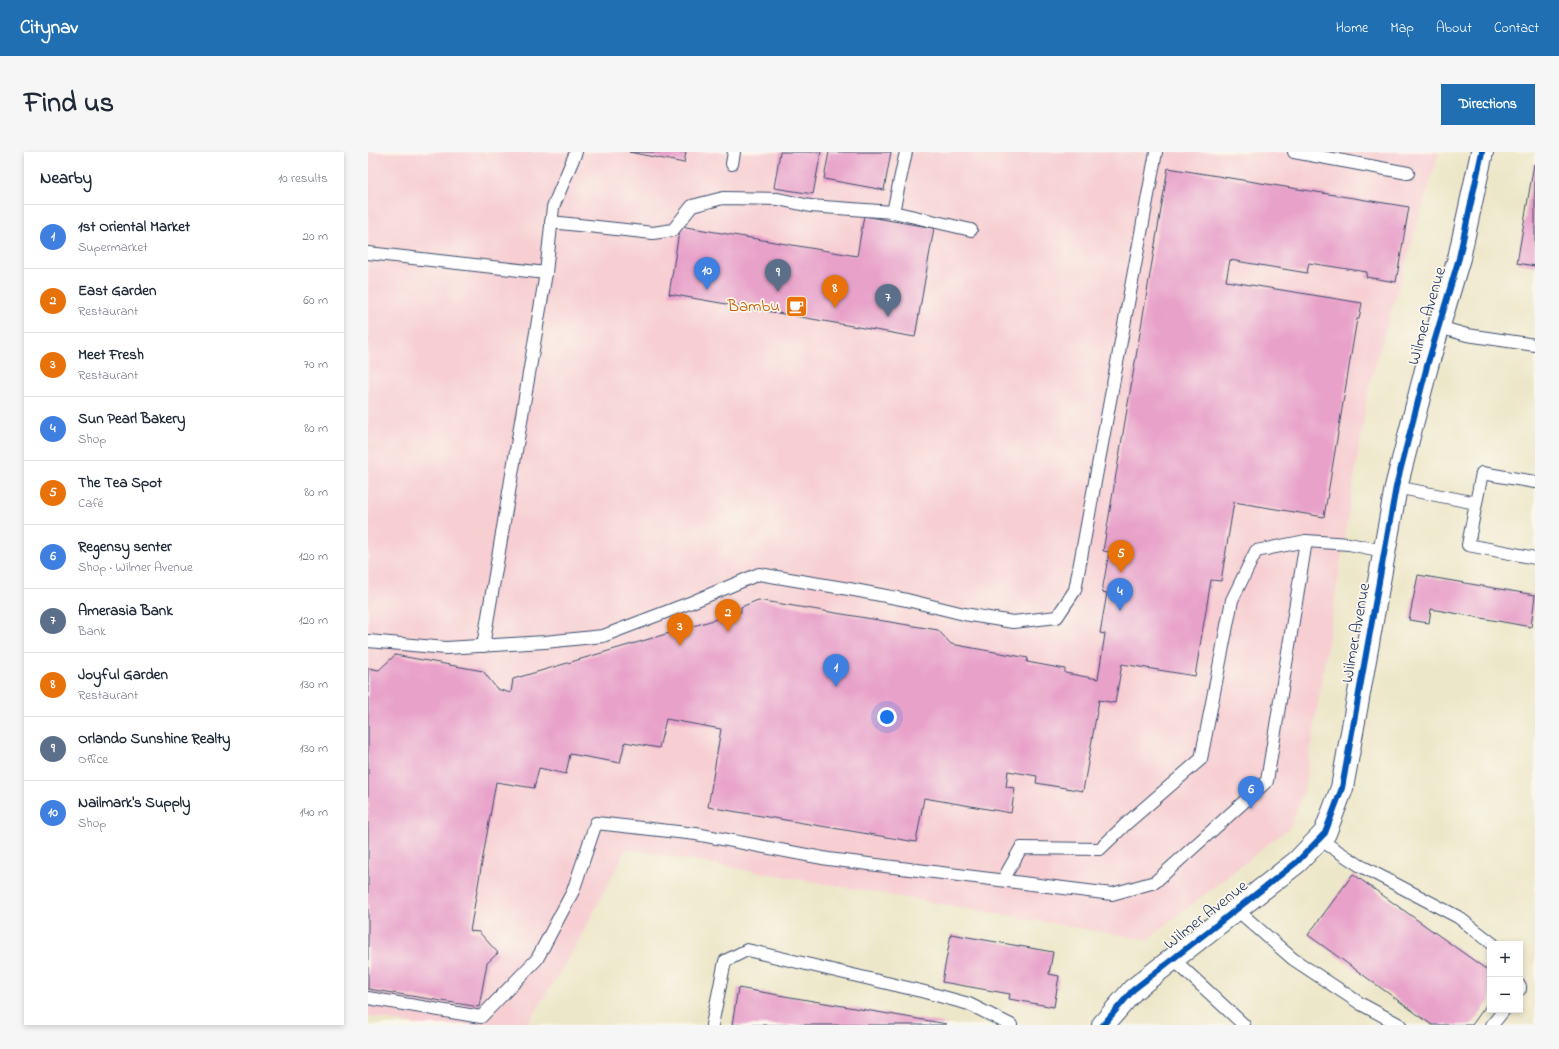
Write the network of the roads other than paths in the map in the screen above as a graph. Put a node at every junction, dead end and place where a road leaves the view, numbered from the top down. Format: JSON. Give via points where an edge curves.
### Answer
{"nodes":[{"id":1,"x":576,"y":152,"type":"edge"},
{"id":2,"x":906,"y":152,"type":"edge"},
{"id":3,"x":1156,"y":152,"type":"edge"},
{"id":4,"x":1294,"y":152,"type":"edge"},
{"id":5,"x":1482,"y":152,"type":"edge"},
{"id":6,"x":1408,"y":173,"type":"dead end"},
{"id":7,"x":893,"y":212,"type":"junction"},
{"id":8,"x":551,"y":222,"type":"junction"},
{"id":9,"x":971,"y":230,"type":"dead end"},
{"id":10,"x":368,"y":253,"type":"edge"},
{"id":11,"x":546,"y":273,"type":"junction"},
{"id":12,"x":1439,"y":327,"type":"junction"},
{"id":13,"x":1535,"y":345,"type":"edge"},
{"id":14,"x":1535,"y":482,"type":"edge"},
{"id":15,"x":1396,"y":487,"type":"junction"},
{"id":16,"x":1476,"y":503,"type":"junction"},
{"id":17,"x":1306,"y":541,"type":"junction"},
{"id":18,"x":1384,"y":551,"type":"junction"},
{"id":19,"x":1535,"y":558,"type":"edge"},
{"id":20,"x":368,"y":641,"type":"edge"},
{"id":21,"x":483,"y":646,"type":"junction"},
{"id":22,"x":1319,"y":839,"type":"junction"},
{"id":23,"x":1003,"y":880,"type":"junction"},
{"id":24,"x":1236,"y":909,"type":"junction"},
{"id":25,"x":1489,"y":941,"type":"edge"},
{"id":26,"x":1172,"y":959,"type":"junction"},
{"id":27,"x":368,"y":998,"type":"edge"},
{"id":28,"x":1502,"y":1013,"type":"edge"},
{"id":29,"x":712,"y":1025,"type":"edge"},
{"id":30,"x":1011,"y":1025,"type":"edge"},
{"id":31,"x":1103,"y":1025,"type":"edge"},
{"id":32,"x":1244,"y":1025,"type":"edge"},
{"id":33,"x":1400,"y":1025,"type":"edge"},
{"id":34,"x":1492,"y":1025,"type":"edge"}],
"edges":[{"from":1,"to":8,"type":"lane","via":[[553,207]]},
{"from":2,"to":7,"type":"lane"},
{"from":3,"to":21,"type":"lane","via":[[1074,590],[1057,617],[1013,622],[759,574],[603,636]]},
{"from":4,"to":6,"type":"lane"},
{"from":5,"to":12,"type":"street","name":"Wilmer Avenue","via":[[1459,258]]},
{"from":7,"to":8,"type":"lane","via":[[810,206],[778,199],[723,198],[692,206],[672,230],[653,233]]},
{"from":7,"to":9,"type":"lane"},
{"from":8,"to":11,"type":"lane"},
{"from":10,"to":11,"type":"lane"},
{"from":11,"to":21,"type":"lane"},
{"from":12,"to":13,"type":"lane","via":[[1467,335]]},
{"from":12,"to":15,"type":"street","name":"Wilmer Avenue"},
{"from":14,"to":16,"type":"lane","via":[[1482,473]]},
{"from":15,"to":16,"type":"lane"},
{"from":15,"to":18,"type":"street","name":"Wilmer Avenue"},
{"from":16,"to":19,"type":"lane","via":[[1468,545]]},
{"from":17,"to":18,"type":"lane","via":[[1349,544]]},
{"from":17,"to":23,"type":"lane","via":[[1256,551],[1232,600],[1201,759],[1100,849],[1021,848]]},
{"from":17,"to":23,"type":"lane","via":[[1267,781],[1155,882],[1112,894]]},
{"from":18,"to":22,"type":"street","name":"Wilmer Avenue","via":[[1342,788],[1325,833]]},
{"from":20,"to":21,"type":"lane","via":[[446,648]]},
{"from":22,"to":24,"type":"street","name":"Wilmer Avenue","via":[[1297,862]]},
{"from":22,"to":25,"type":"lane","via":[[1359,865],[1458,917]]},
{"from":23,"to":27,"type":"lane","via":[[828,859],[696,834],[596,823],[573,891],[537,959],[481,1017]]},
{"from":24,"to":26,"type":"street","name":"Wilmer Avenue"},
{"from":24,"to":33,"type":"lane","via":[[1293,958],[1361,1004]]},
{"from":26,"to":31,"type":"street","name":"Wilmer Avenue","via":[[1133,990]]},
{"from":26,"to":32,"type":"lane"},
{"from":28,"to":34,"type":"lane"},
{"from":29,"to":30,"type":"lane","via":[[725,960],[747,950],[969,1004]]}]}
